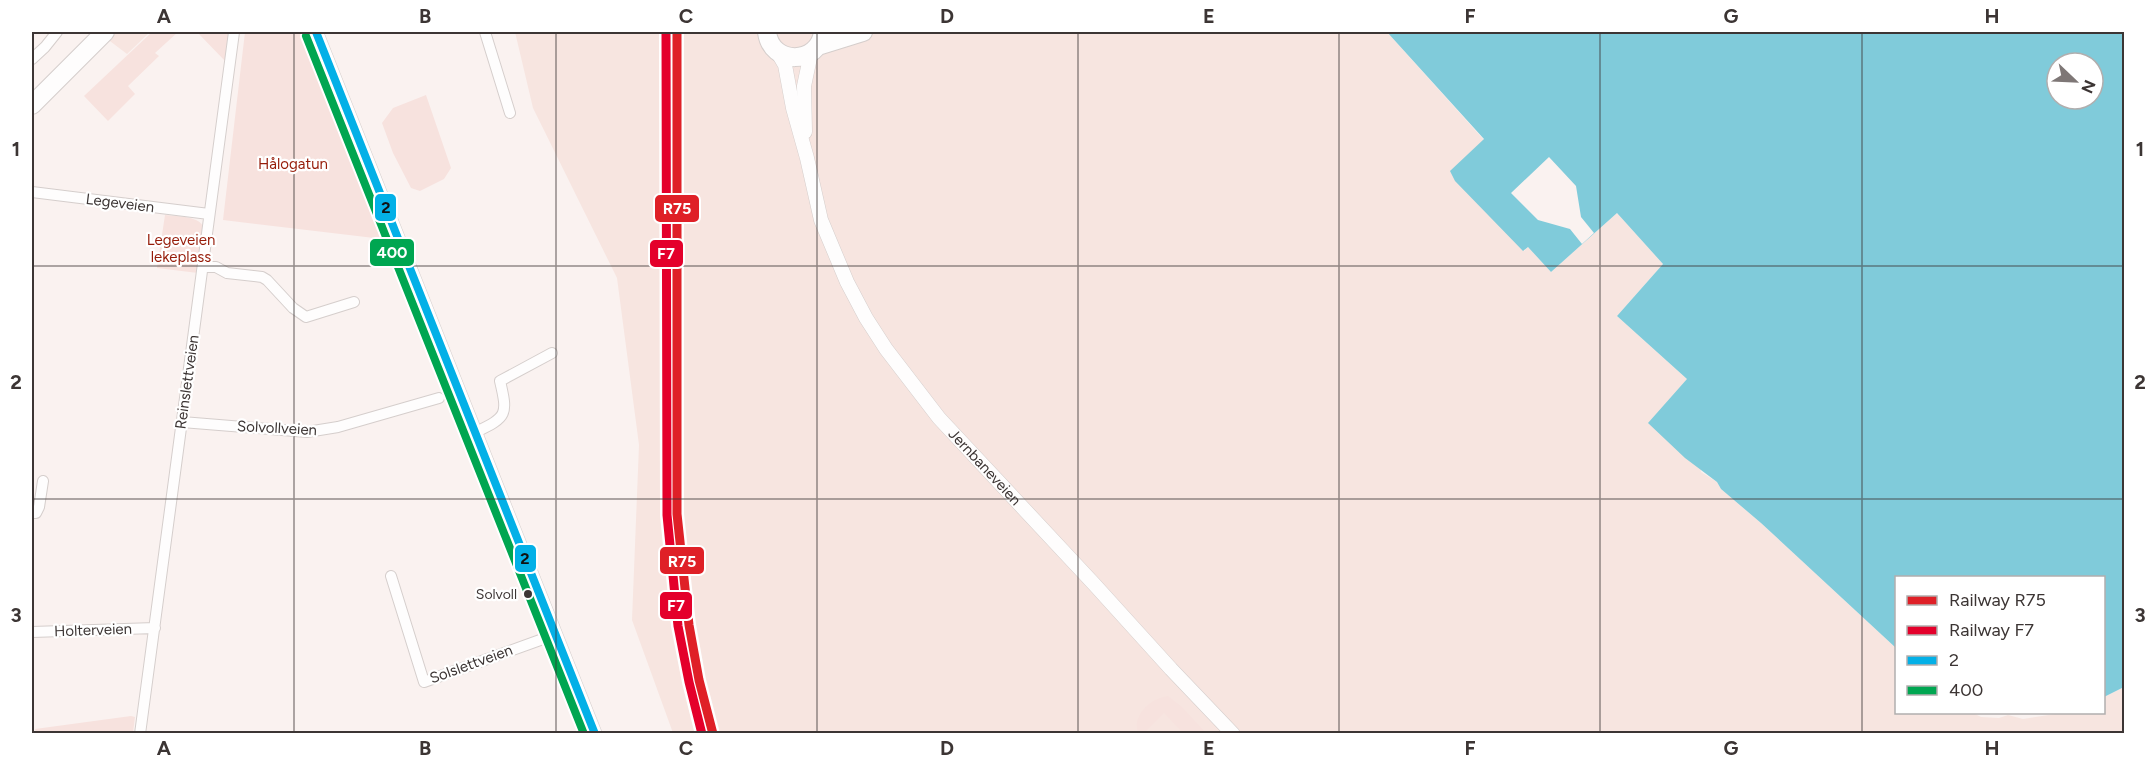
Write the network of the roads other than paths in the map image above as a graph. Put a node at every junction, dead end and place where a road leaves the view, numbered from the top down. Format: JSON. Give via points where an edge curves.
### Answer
{"nodes":[{"id":1,"x":57,"y":32,"type":"edge"},
{"id":2,"x":105,"y":32,"type":"edge"},
{"id":3,"x":234,"y":32,"type":"edge"},
{"id":4,"x":316,"y":32,"type":"edge"},
{"id":5,"x":485,"y":32,"type":"edge"},
{"id":6,"x":767,"y":32,"type":"edge"},
{"id":7,"x":863,"y":32,"type":"edge"},
{"id":8,"x":817,"y":44,"type":"edge"},
{"id":9,"x":778,"y":53,"type":"junction"},
{"id":10,"x":32,"y":59,"type":"edge"},
{"id":11,"x":32,"y":105,"type":"edge"},
{"id":12,"x":510,"y":113,"type":"dead end"},
{"id":13,"x":807,"y":158,"type":"junction"},
{"id":14,"x":32,"y":192,"type":"edge"},
{"id":15,"x":209,"y":214,"type":"junction"},
{"id":16,"x":203,"y":267,"type":"junction"},
{"id":17,"x":354,"y":302,"type":"dead end"},
{"id":18,"x":552,"y":352,"type":"dead end"},
{"id":19,"x":439,"y":398,"type":"dead end"},
{"id":20,"x":182,"y":422,"type":"junction"},
{"id":21,"x":476,"y":432,"type":"junction"},
{"id":22,"x":43,"y":481,"type":"dead end"},
{"id":23,"x":32,"y":513,"type":"edge"},
{"id":24,"x":391,"y":576,"type":"dead end"},
{"id":25,"x":155,"y":628,"type":"junction"},
{"id":26,"x":32,"y":632,"type":"edge"},
{"id":27,"x":554,"y":635,"type":"junction"},
{"id":28,"x":140,"y":734,"type":"edge"},
{"id":29,"x":595,"y":734,"type":"edge"},
{"id":30,"x":1233,"y":734,"type":"edge"}],
"edges":[{"from":1,"to":10,"type":"street"},
{"from":2,"to":11,"type":"highway"},
{"from":3,"to":15,"type":"street","name":"Reinslettveien"},
{"from":4,"to":21,"type":"street"},
{"from":5,"to":12,"type":"street"},
{"from":6,"to":9,"type":"highway","name":"Jernbaneveien"},
{"from":7,"to":8,"type":"highway"},
{"from":8,"to":9,"type":"highway","via":[[805,56],[791,58]]},
{"from":8,"to":13,"type":"street","name":"Jernbaneveien","via":[[804,86]]},
{"from":9,"to":13,"type":"street","name":"Jernbaneveien"},
{"from":13,"to":30,"type":"street","name":"Jernbaneveien","via":[[821,220],[847,282],[910,383]]},
{"from":14,"to":15,"type":"street","name":"Legeveien"},
{"from":15,"to":16,"type":"street","name":"Reinslettveien"},
{"from":16,"to":17,"type":"street","via":[[262,277],[306,316]]},
{"from":16,"to":20,"type":"street","name":"Reinslettveien"},
{"from":18,"to":21,"type":"street","via":[[500,381],[504,411],[498,422]]},
{"from":19,"to":20,"type":"street","name":"Solvollveien","via":[[307,432]]},
{"from":20,"to":25,"type":"street","name":"Reinslettveien"},
{"from":21,"to":27,"type":"street"},
{"from":22,"to":23,"type":"street","via":[[39,507]]},
{"from":24,"to":27,"type":"street","name":"Solslettveien","via":[[424,682]]},
{"from":25,"to":26,"type":"street","name":"Holterveien"},
{"from":25,"to":28,"type":"street","name":"Reinslettveien"},
{"from":27,"to":29,"type":"street"}]}
